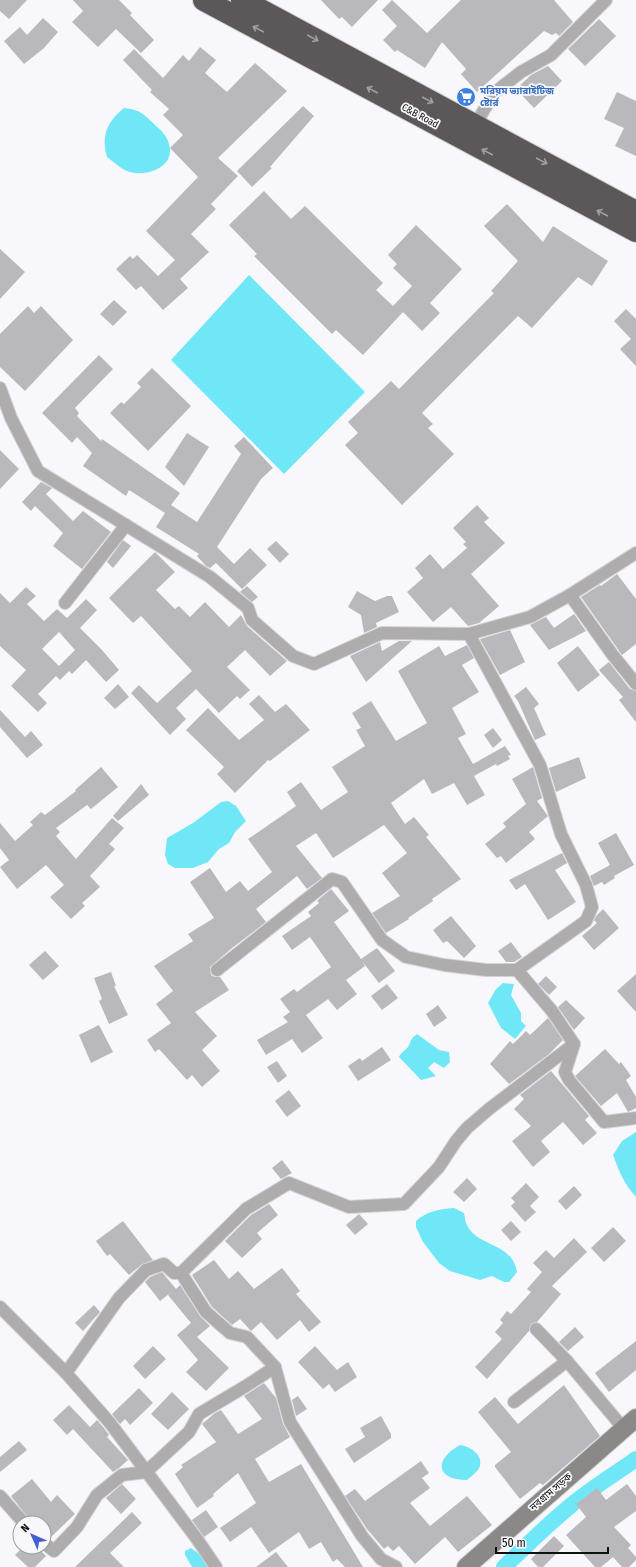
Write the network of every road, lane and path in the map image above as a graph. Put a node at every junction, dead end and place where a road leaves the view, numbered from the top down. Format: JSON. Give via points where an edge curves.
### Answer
{"nodes":[{"id":1,"x":204,"y":0,"type":"edge"},
{"id":2,"x":242,"y":0,"type":"edge"},
{"id":3,"x":606,"y":0,"type":"edge"},
{"id":4,"x":475,"y":125,"type":"junction"},
{"id":5,"x":636,"y":212,"type":"edge"},
{"id":6,"x":636,"y":231,"type":"edge"},
{"id":7,"x":0,"y":388,"type":"edge"},
{"id":8,"x":126,"y":525,"type":"junction"},
{"id":9,"x":636,"y":553,"type":"edge"},
{"id":10,"x":570,"y":595,"type":"junction"},
{"id":11,"x":65,"y":603,"type":"dead end"},
{"id":12,"x":469,"y":634,"type":"junction"},
{"id":13,"x":636,"y":684,"type":"edge"},
{"id":14,"x":217,"y":970,"type":"dead end"},
{"id":15,"x":517,"y":970,"type":"junction"},
{"id":16,"x":574,"y":1044,"type":"junction"},
{"id":17,"x":636,"y":1118,"type":"edge"},
{"id":18,"x":181,"y":1273,"type":"junction"},
{"id":19,"x":0,"y":1308,"type":"edge"},
{"id":20,"x":536,"y":1329,"type":"dead end"},
{"id":21,"x":566,"y":1361,"type":"junction"},
{"id":22,"x":275,"y":1366,"type":"junction"},
{"id":23,"x":66,"y":1373,"type":"junction"},
{"id":24,"x":514,"y":1402,"type":"dead end"},
{"id":25,"x":630,"y":1424,"type":"edge"},
{"id":26,"x":146,"y":1472,"type":"junction"},
{"id":27,"x":0,"y":1496,"type":"edge"},
{"id":28,"x":17,"y":1515,"type":"edge"},
{"id":29,"x":52,"y":1549,"type":"edge"},
{"id":30,"x":216,"y":1567,"type":"edge"},
{"id":31,"x":396,"y":1567,"type":"edge"},
{"id":32,"x":466,"y":1567,"type":"edge"}],
"edges":[{"from":6,"to":1,"type":"highway","name":"C&B Road","one_way":true},
{"from":2,"to":4,"type":"highway","name":"C&B Road","one_way":true},
{"from":3,"to":4,"type":"street","via":[[551,55],[521,72],[494,93]]},
{"from":4,"to":5,"type":"highway","name":"C&B Road","one_way":true},
{"from":7,"to":8,"type":"street","via":[[11,418],[38,471]]},
{"from":8,"to":11,"type":"street"},
{"from":8,"to":12,"type":"street","via":[[210,577],[248,608],[252,620],[293,656],[314,664],[382,633]]},
{"from":9,"to":10,"type":"street"},
{"from":10,"to":12,"type":"street","via":[[530,617]]},
{"from":10,"to":13,"type":"street"},
{"from":12,"to":15,"type":"street","via":[[540,765],[562,834],[586,885],[592,907],[586,920]]},
{"from":14,"to":15,"type":"street","via":[[332,879],[342,882],[382,940],[406,957],[451,966]]},
{"from":15,"to":16,"type":"street","via":[[552,1011]]},
{"from":16,"to":17,"type":"street","via":[[565,1072],[604,1122]]},
{"from":16,"to":18,"type":"street","via":[[467,1128],[439,1166],[404,1204],[349,1206],[289,1183],[246,1209]]},
{"from":18,"to":22,"type":"street","via":[[206,1312],[230,1333],[246,1337]]},
{"from":18,"to":23,"type":"street","via":[[174,1273],[164,1264],[146,1270],[118,1298]]},
{"from":19,"to":23,"type":"street"},
{"from":20,"to":21,"type":"street"},
{"from":21,"to":24,"type":"street"},
{"from":21,"to":25,"type":"street"},
{"from":22,"to":26,"type":"street","via":[[199,1414],[189,1432]]},
{"from":22,"to":31,"type":"street","via":[[294,1429],[362,1536],[381,1559]]},
{"from":23,"to":26,"type":"street","via":[[110,1423]]},
{"from":25,"to":32,"type":"main road","name":"নবগ্রাম সড়ক"},
{"from":26,"to":29,"type":"street","via":[[122,1475],[97,1495],[77,1528],[54,1551]]},
{"from":26,"to":30,"type":"street"},
{"from":27,"to":28,"type":"street"}]}
